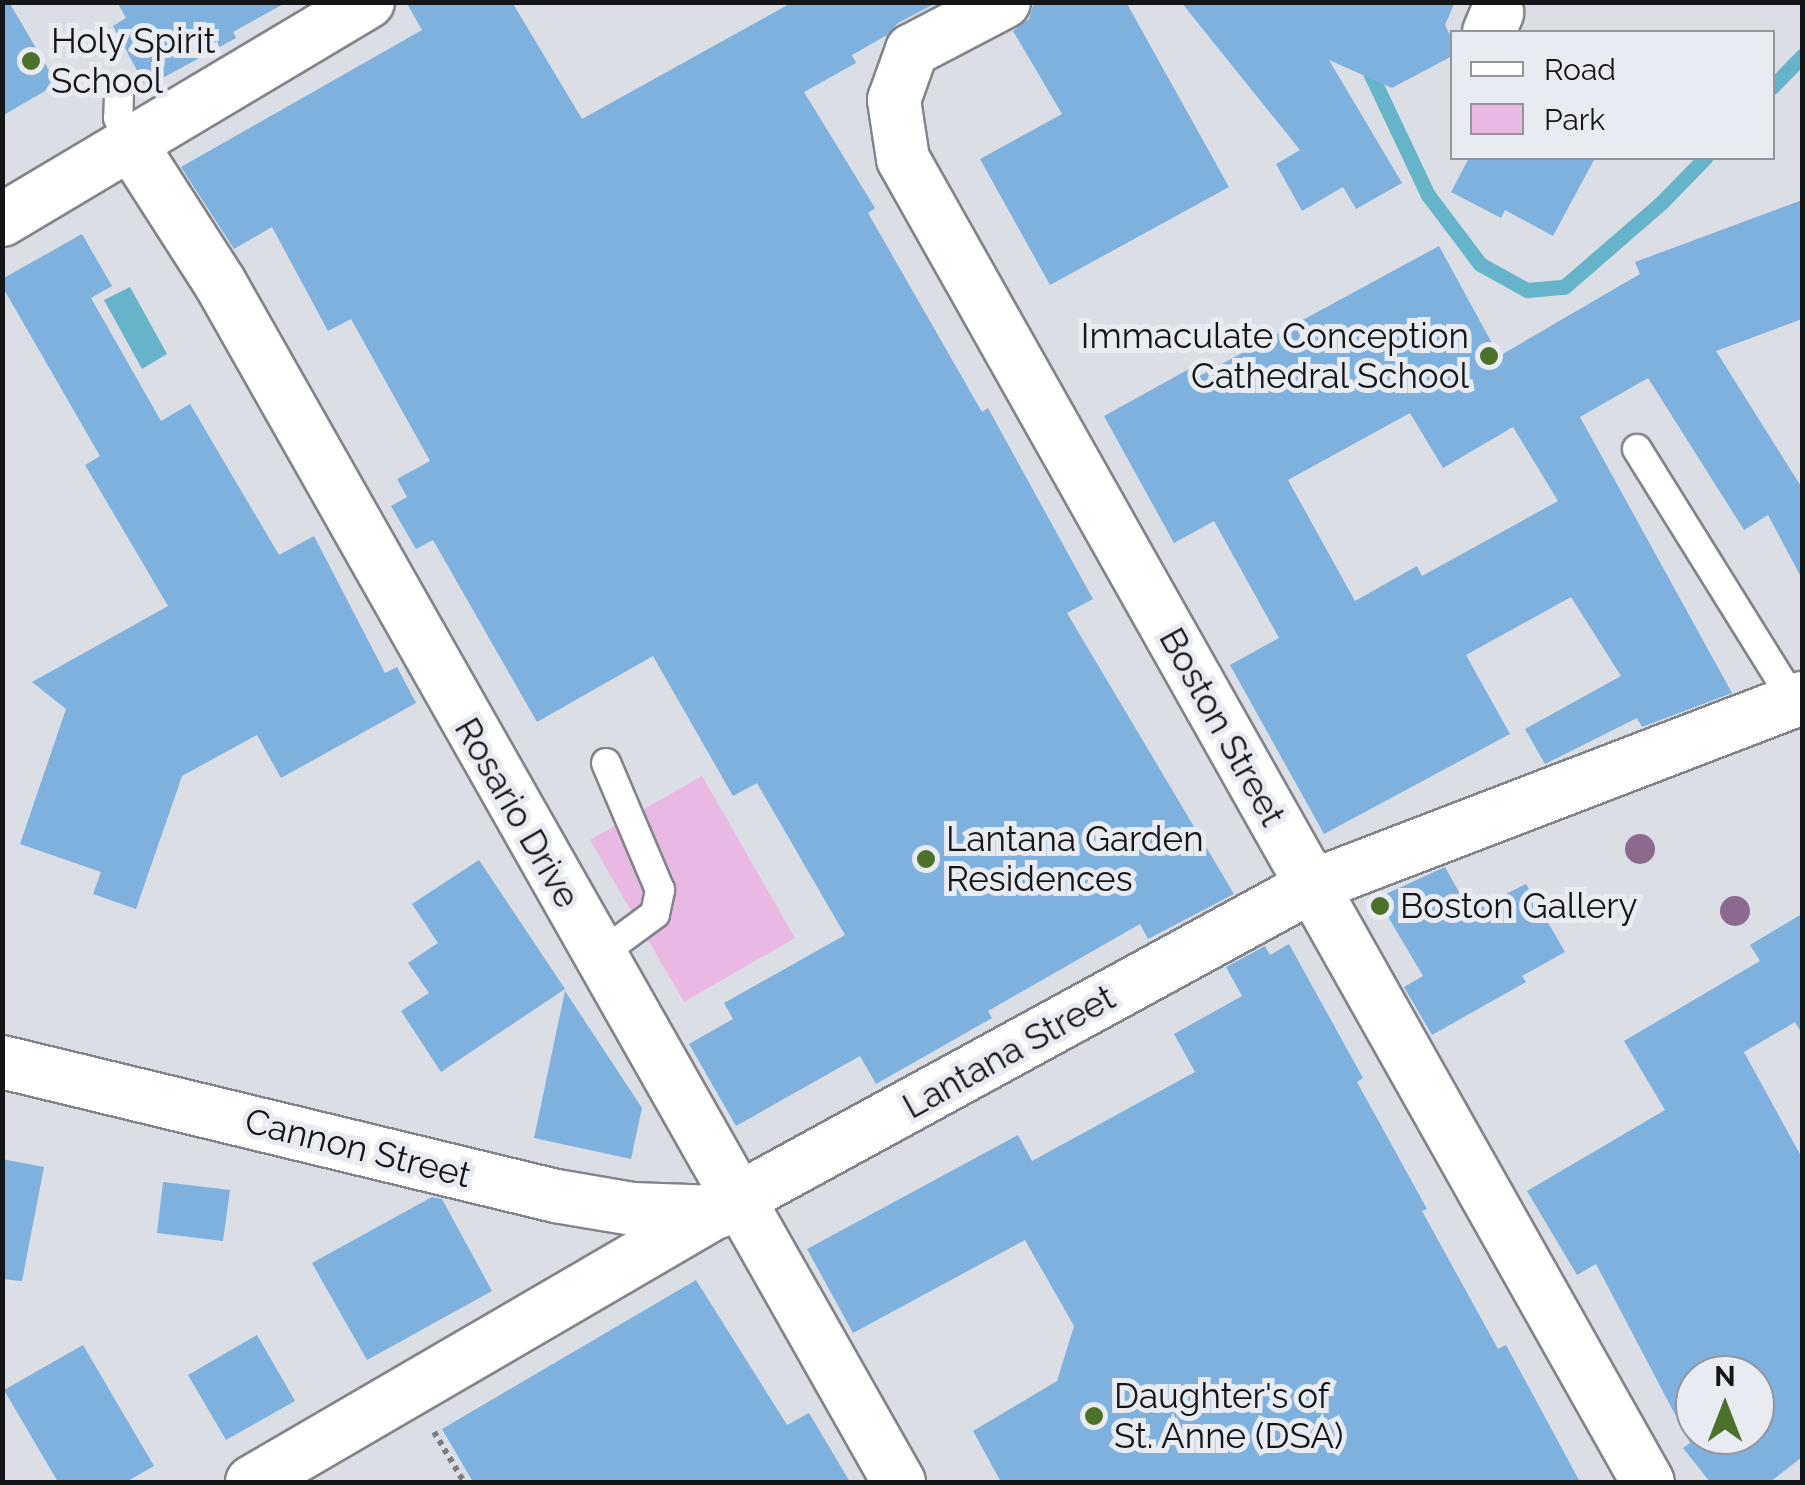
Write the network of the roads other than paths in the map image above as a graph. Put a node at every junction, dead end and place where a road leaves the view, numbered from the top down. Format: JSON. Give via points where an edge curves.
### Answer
{"nodes":[{"id":1,"x":368,"y":2,"type":"edge"},
{"id":2,"x":1004,"y":2,"type":"edge"},
{"id":3,"x":116,"y":116,"type":"junction"},
{"id":4,"x":2,"y":220,"type":"edge"},
{"id":5,"x":1637,"y":449,"type":"dead end"},
{"id":6,"x":1798,"y":699,"type":"edge"},
{"id":7,"x":606,"y":763,"type":"dead end"},
{"id":8,"x":1312,"y":886,"type":"junction"},
{"id":9,"x":598,"y":956,"type":"junction"},
{"id":10,"x":2,"y":1062,"type":"edge"},
{"id":11,"x":728,"y":1205,"type":"junction"},
{"id":12,"x":252,"y":1482,"type":"edge"},
{"id":13,"x":899,"y":1482,"type":"edge"},
{"id":14,"x":1648,"y":1482,"type":"edge"}],
"edges":[{"from":1,"to":3,"type":"street"},
{"from":2,"to":8,"type":"street","name":"Boston Street","via":[[912,50],[894,100],[903,158]]},
{"from":3,"to":4,"type":"street"},
{"from":3,"to":9,"type":"street","name":"Rosario Drive","via":[[231,277]]},
{"from":5,"to":6,"type":"lane"},
{"from":6,"to":8,"type":"street","name":"Lantana Street"},
{"from":7,"to":9,"type":"lane","via":[[660,890],[655,914]]},
{"from":8,"to":11,"type":"street","name":"Lantana Street"},
{"from":8,"to":14,"type":"street","name":"Boston Street"},
{"from":9,"to":11,"type":"street","name":"Rosario Drive"},
{"from":10,"to":11,"type":"street","name":"Cannon Street","via":[[556,1196],[632,1208]]},
{"from":11,"to":12,"type":"street","name":"Lantana Street"},
{"from":11,"to":13,"type":"street","name":"Rosario Drive"}]}
